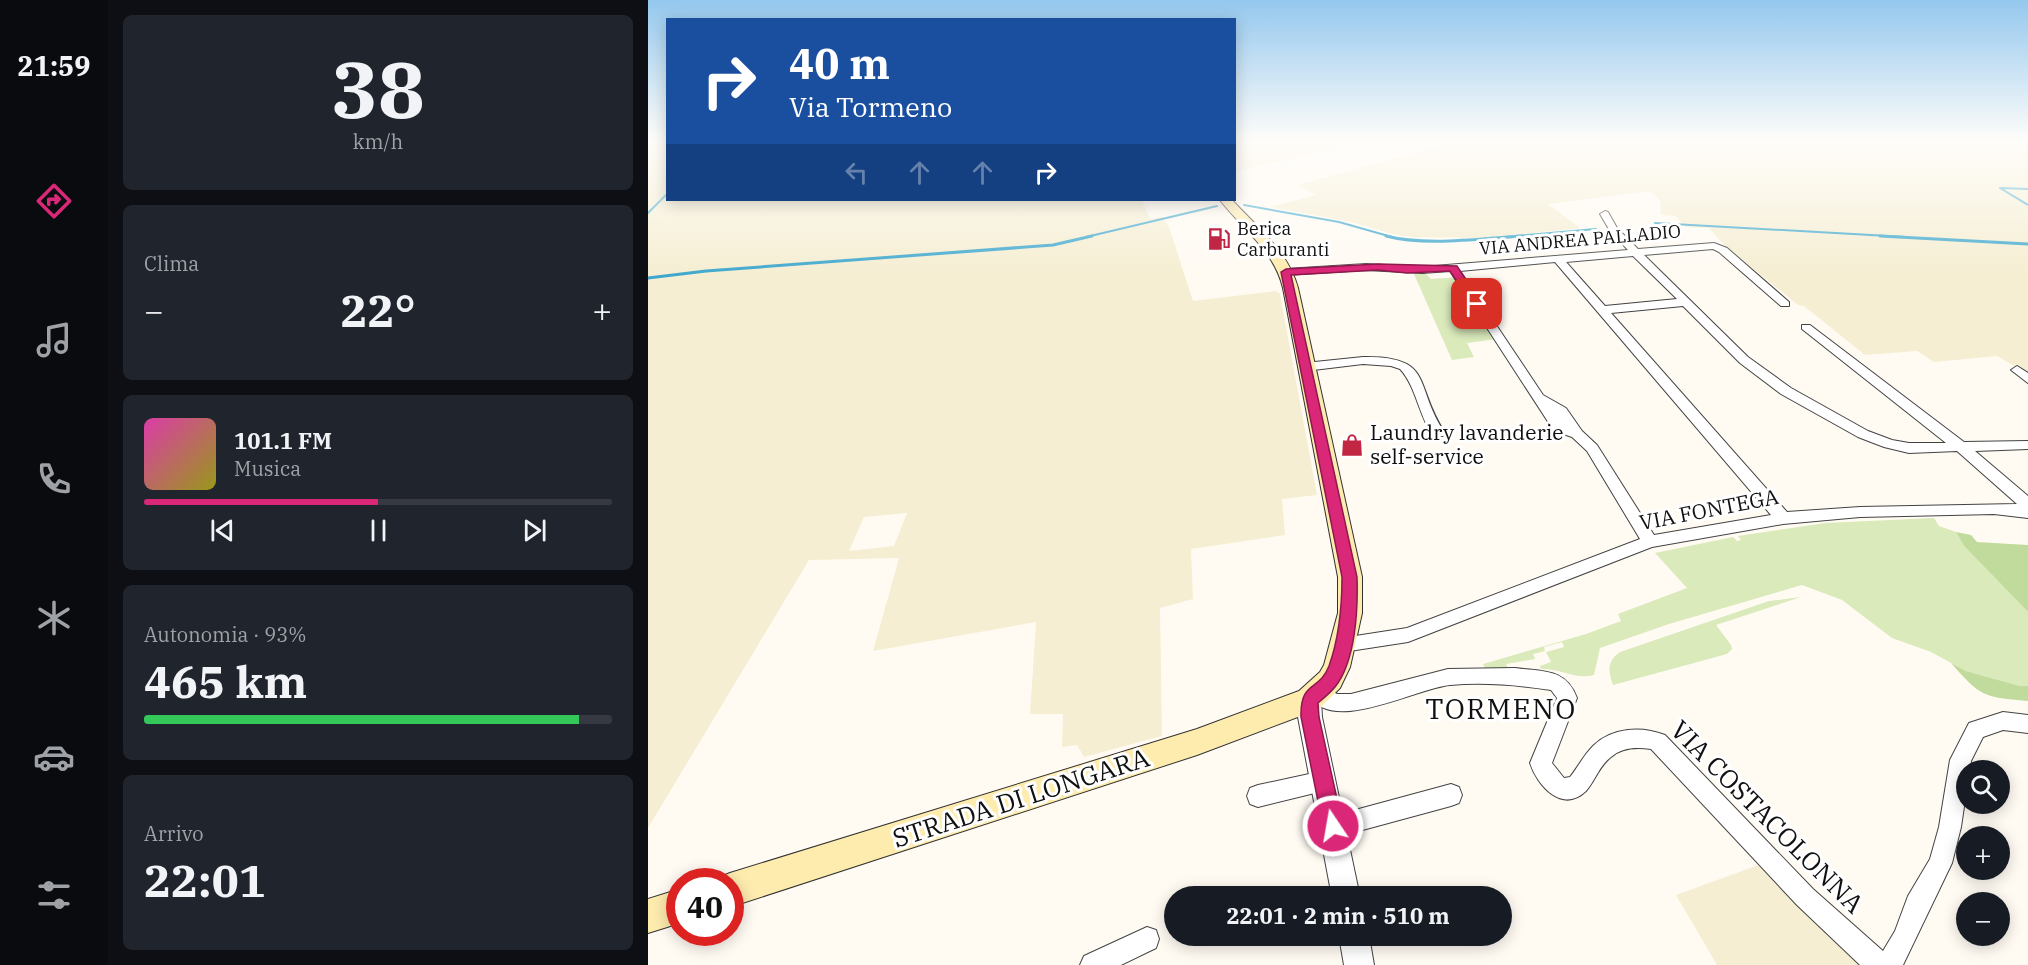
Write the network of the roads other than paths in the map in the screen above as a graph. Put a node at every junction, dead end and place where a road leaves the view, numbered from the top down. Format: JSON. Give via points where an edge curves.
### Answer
{"nodes":[{"id":1,"x":1227,"y":201,"type":"edge"},
{"id":2,"x":1605,"y":214,"type":"dead end"},
{"id":3,"x":1635,"y":252,"type":"junction"},
{"id":4,"x":1558,"y":259,"type":"junction"},
{"id":5,"x":1453,"y":268,"type":"junction"},
{"id":6,"x":1286,"y":272,"type":"junction"},
{"id":7,"x":1685,"y":302,"type":"junction"},
{"id":8,"x":1785,"y":304,"type":"dead end"},
{"id":9,"x":1604,"y":310,"type":"junction"},
{"id":10,"x":1806,"y":327,"type":"dead end"},
{"id":11,"x":1305,"y":367,"type":"junction"},
{"id":12,"x":2017,"y":370,"type":"dead end"},
{"id":13,"x":2028,"y":379,"type":"edge"},
{"id":14,"x":1438,"y":433,"type":"dead end"},
{"id":15,"x":1959,"y":446,"type":"junction"},
{"id":16,"x":2028,"y":446,"type":"edge"},
{"id":17,"x":2022,"y":511,"type":"edge"},
{"id":18,"x":1783,"y":518,"type":"junction"},
{"id":19,"x":1650,"y":542,"type":"junction"},
{"id":20,"x":1343,"y":644,"type":"junction"},
{"id":21,"x":1314,"y":697,"type":"junction"},
{"id":22,"x":2028,"y":724,"type":"edge"},
{"id":23,"x":1323,"y":781,"type":"junction"},
{"id":24,"x":1451,"y":795,"type":"dead end"},
{"id":25,"x":1258,"y":796,"type":"dead end"},
{"id":26,"x":1333,"y":826,"type":"junction"},
{"id":27,"x":744,"y":886,"type":"edge"},
{"id":28,"x":1344,"y":886,"type":"edge"},
{"id":29,"x":666,"y":910,"type":"edge"},
{"id":30,"x":648,"y":916,"type":"edge"},
{"id":31,"x":1147,"y":939,"type":"dead end"},
{"id":32,"x":1093,"y":965,"type":"edge"},
{"id":33,"x":1880,"y":965,"type":"edge"},
{"id":34,"x":1889,"y":965,"type":"edge"}],
"edges":[{"from":1,"to":6,"type":"main road","via":[[1259,234]]},
{"from":2,"to":3,"type":"street","via":[[1613,229]]},
{"from":3,"to":4,"type":"street","name":"VIA ANDREA PALLADIO"},
{"from":3,"to":7,"type":"street"},
{"from":3,"to":8,"type":"street","name":"VIA ANDREA PALLADIO","via":[[1719,247]]},
{"from":4,"to":5,"type":"street","name":"VIA ANDREA PALLADIO"},
{"from":4,"to":9,"type":"street"},
{"from":5,"to":6,"type":"street","name":"VIA ANDREA PALLADIO"},
{"from":5,"to":19,"type":"street","via":[[1558,429],[1577,434],[1592,448]]},
{"from":6,"to":11,"type":"main road"},
{"from":7,"to":9,"type":"street"},
{"from":7,"to":15,"type":"street","via":[[1769,379],[1854,430],[1909,448]]},
{"from":9,"to":18,"type":"street"},
{"from":10,"to":15,"type":"street"},
{"from":11,"to":14,"type":"street","via":[[1397,362],[1412,374],[1428,421]]},
{"from":11,"to":20,"type":"main road","via":[[1350,577],[1350,613]]},
{"from":12,"to":13,"type":"street"},
{"from":15,"to":16,"type":"street"},
{"from":15,"to":17,"type":"street","via":[[2023,500],[2026,508]]},
{"from":17,"to":18,"type":"street","name":"VIA FONTEGA","via":[[1892,510]]},
{"from":18,"to":19,"type":"street","name":"VIA FONTEGA"},
{"from":19,"to":20,"type":"street","name":"VIA FONTEGA","via":[[1408,635]]},
{"from":20,"to":21,"type":"main road","via":[[1333,675]]},
{"from":21,"to":23,"type":"street","via":[[1310,717]]},
{"from":21,"to":27,"type":"main road","name":"STRADA DI LONGARA","via":[[1197,742]]},
{"from":21,"to":33,"type":"street","name":"VIA COSTACOLONNA","via":[[1351,703],[1449,677],[1515,676],[1556,682],[1568,698],[1541,763],[1557,785],[1576,785],[1604,749],[1620,742],[1648,737],[1658,742],[1805,897]]},
{"from":22,"to":34,"type":"street","via":[[2003,721],[1976,730],[1961,760],[1940,863]]},
{"from":23,"to":25,"type":"street"},
{"from":23,"to":26,"type":"street"},
{"from":24,"to":26,"type":"street"},
{"from":26,"to":28,"type":"street"},
{"from":29,"to":30,"type":"main road"},
{"from":31,"to":32,"type":"street"}]}
